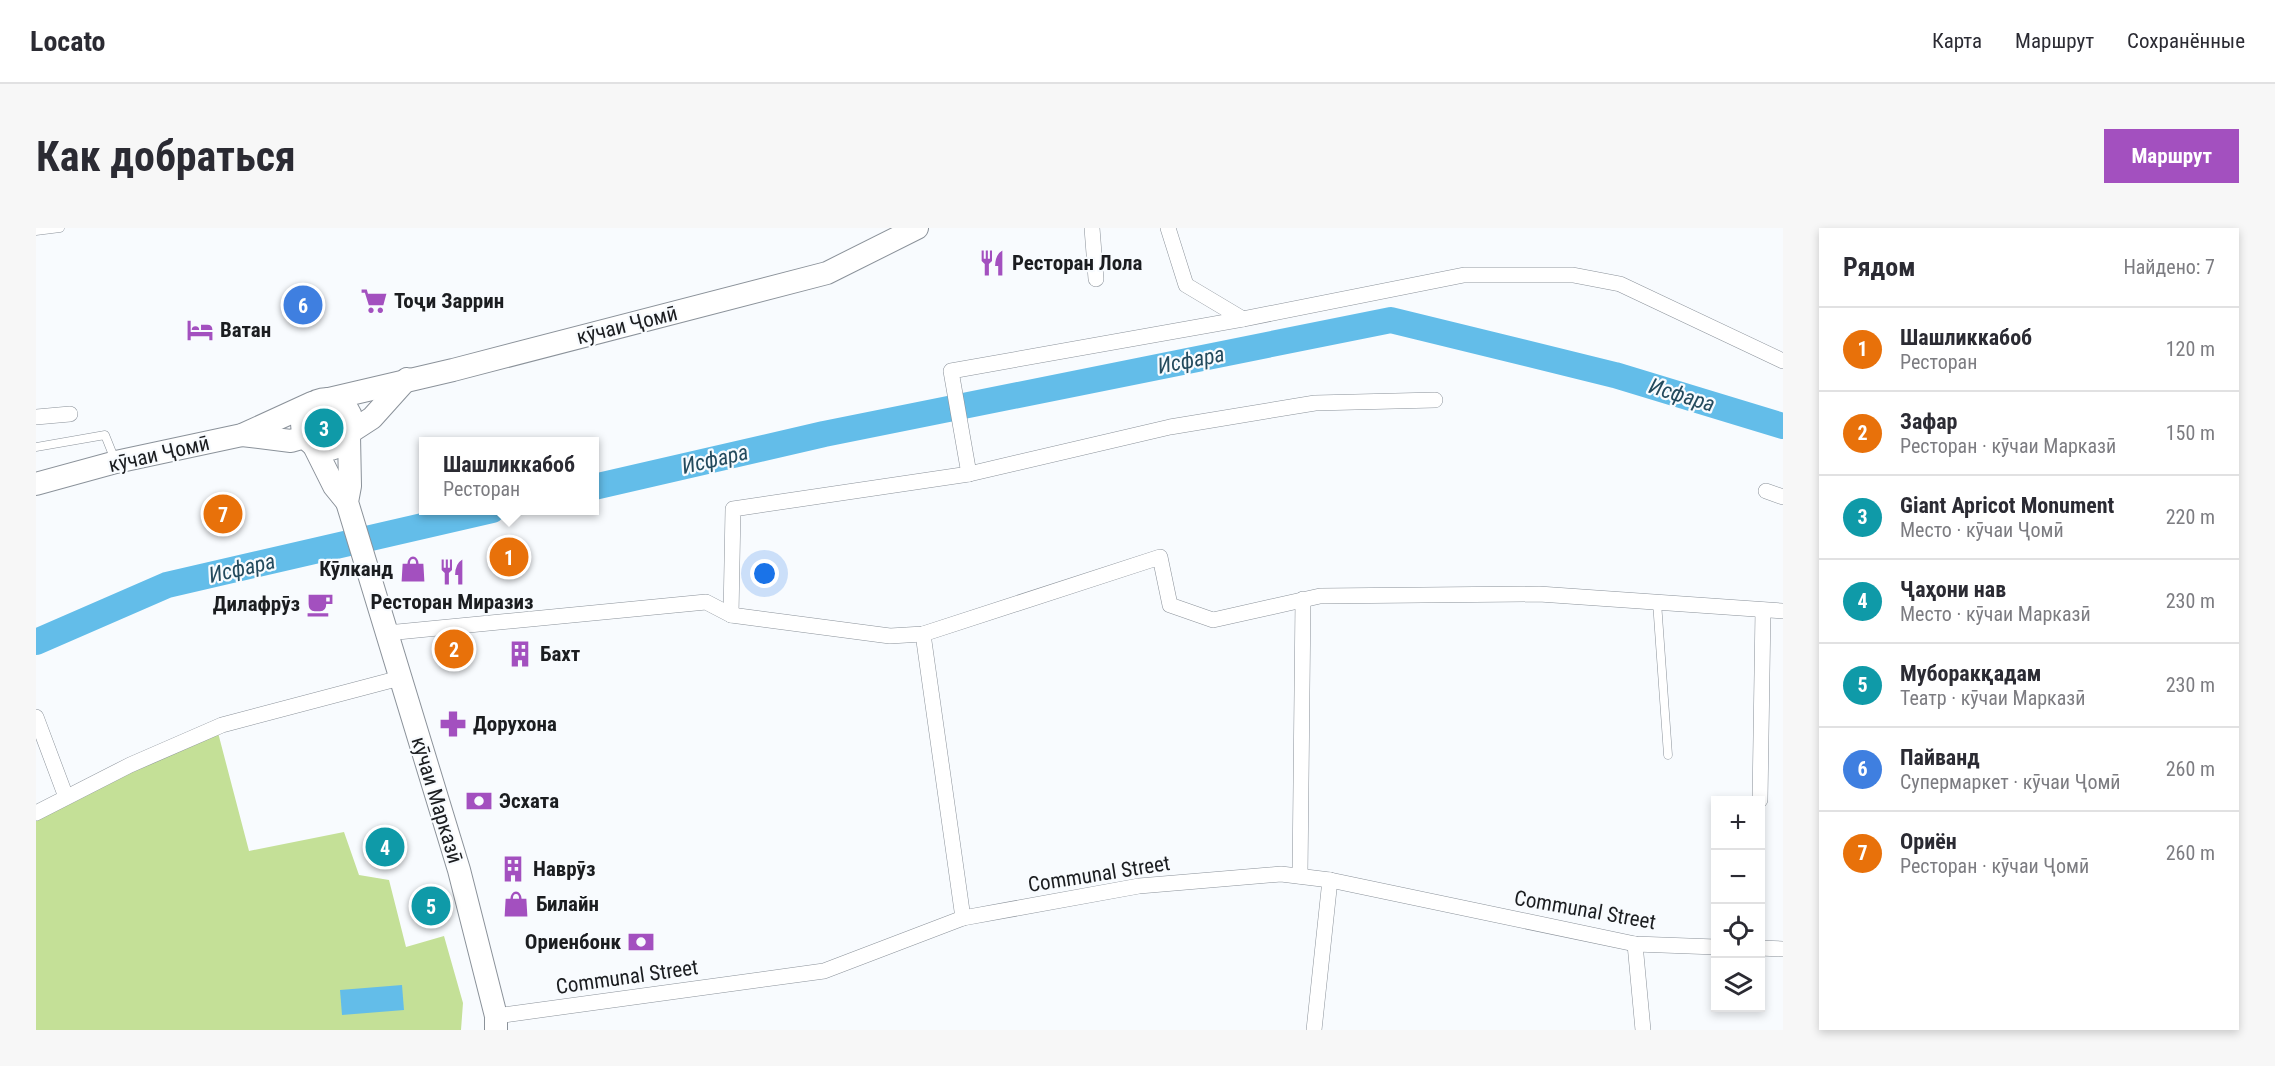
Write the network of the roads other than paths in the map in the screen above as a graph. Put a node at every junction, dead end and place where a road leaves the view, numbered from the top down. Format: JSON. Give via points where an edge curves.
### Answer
{"nodes":[{"id":1,"x":60,"y":228,"type":"edge"},
{"id":2,"x":917,"y":228,"type":"edge"},
{"id":3,"x":1092,"y":228,"type":"edge"},
{"id":4,"x":1168,"y":228,"type":"edge"},
{"id":5,"x":36,"y":231,"type":"edge"},
{"id":6,"x":1096,"y":279,"type":"dead end"},
{"id":7,"x":1243,"y":319,"type":"junction"},
{"id":8,"x":1783,"y":362,"type":"edge"},
{"id":9,"x":407,"y":379,"type":"junction"},
{"id":10,"x":1434,"y":400,"type":"dead end"},
{"id":11,"x":321,"y":401,"type":"junction"},
{"id":12,"x":70,"y":414,"type":"dead end"},
{"id":13,"x":36,"y":417,"type":"edge"},
{"id":14,"x":350,"y":434,"type":"junction"},
{"id":15,"x":242,"y":435,"type":"junction"},
{"id":16,"x":310,"y":442,"type":"junction"},
{"id":17,"x":36,"y":447,"type":"edge"},
{"id":18,"x":116,"y":462,"type":"junction"},
{"id":19,"x":969,"y":474,"type":"junction"},
{"id":20,"x":36,"y":484,"type":"edge"},
{"id":21,"x":1766,"y":491,"type":"dead end"},
{"id":22,"x":1783,"y":497,"type":"edge"},
{"id":23,"x":348,"y":507,"type":"junction"},
{"id":24,"x":1303,"y":599,"type":"junction"},
{"id":25,"x":1657,"y":603,"type":"junction"},
{"id":26,"x":1763,"y":610,"type":"junction"},
{"id":27,"x":1783,"y":611,"type":"edge"},
{"id":28,"x":731,"y":615,"type":"junction"},
{"id":29,"x":387,"y":633,"type":"junction"},
{"id":30,"x":923,"y":634,"type":"junction"},
{"id":31,"x":400,"y":678,"type":"junction"},
{"id":32,"x":36,"y":717,"type":"edge"},
{"id":33,"x":1668,"y":755,"type":"dead end"},
{"id":34,"x":1760,"y":796,"type":"edge"},
{"id":35,"x":66,"y":797,"type":"junction"},
{"id":36,"x":36,"y":813,"type":"edge"},
{"id":37,"x":1300,"y":876,"type":"junction"},
{"id":38,"x":1330,"y":880,"type":"junction"},
{"id":39,"x":963,"y":918,"type":"junction"},
{"id":40,"x":1635,"y":944,"type":"junction"},
{"id":41,"x":1711,"y":947,"type":"edge"},
{"id":42,"x":1765,"y":948,"type":"edge"},
{"id":43,"x":1783,"y":949,"type":"edge"},
{"id":44,"x":496,"y":1023,"type":"edge"},
{"id":45,"x":1314,"y":1030,"type":"edge"},
{"id":46,"x":1643,"y":1030,"type":"edge"}],
"edges":[{"from":1,"to":5,"type":"lane"},
{"from":2,"to":9,"type":"main road","name":"кӯчаи Ҷомӣ","via":[[826,273]]},
{"from":3,"to":6,"type":"street"},
{"from":4,"to":7,"type":"street","via":[[1186,285]]},
{"from":7,"to":8,"type":"street","via":[[1464,275],[1573,275],[1620,284]]},
{"from":7,"to":19,"type":"street","via":[[951,371]]},
{"from":9,"to":11,"type":"main road","name":"кӯчаи Ҷомӣ"},
{"from":9,"to":14,"type":"main road","via":[[372,418]]},
{"from":10,"to":19,"type":"street","via":[[1315,403],[1170,427]]},
{"from":11,"to":14,"type":"main road","via":[[338,401],[350,413]]},
{"from":11,"to":15,"type":"main road","name":"кӯчаи Ҷомӣ"},
{"from":11,"to":16,"type":"main road","via":[[303,415],[302,430]]},
{"from":12,"to":13,"type":"street"},
{"from":14,"to":16,"type":"main road","via":[[338,447],[322,449]]},
{"from":14,"to":23,"type":"main road"},
{"from":15,"to":16,"type":"main road"},
{"from":15,"to":18,"type":"main road","name":"кӯчаи Ҷомӣ"},
{"from":16,"to":23,"type":"main road"},
{"from":17,"to":18,"type":"lane","via":[[105,435]]},
{"from":18,"to":20,"type":"main road","name":"кӯчаи Ҷомӣ"},
{"from":19,"to":28,"type":"street","via":[[733,509]]},
{"from":21,"to":22,"type":"street"},
{"from":23,"to":29,"type":"main road","name":"кӯчаи Марказӣ"},
{"from":24,"to":25,"type":"street","via":[[1539,594]]},
{"from":24,"to":30,"type":"street","via":[[1213,620],[1170,604],[1160,557]]},
{"from":24,"to":37,"type":"street"},
{"from":25,"to":26,"type":"street"},
{"from":25,"to":33,"type":"lane"},
{"from":26,"to":27,"type":"street"},
{"from":26,"to":34,"type":"street"},
{"from":28,"to":29,"type":"street","via":[[706,602]]},
{"from":28,"to":30,"type":"street","via":[[890,636]]},
{"from":29,"to":31,"type":"main road","name":"кӯчаи Марказӣ"},
{"from":30,"to":39,"type":"street"},
{"from":31,"to":35,"type":"street","via":[[222,725]]},
{"from":31,"to":44,"type":"main road","name":"кӯчаи Марказӣ","via":[[459,870]]},
{"from":32,"to":35,"type":"street"},
{"from":35,"to":36,"type":"street"},
{"from":37,"to":38,"type":"street","name":"Communal Street"},
{"from":37,"to":39,"type":"street","name":"Communal Street","via":[[1281,874],[1139,886]]},
{"from":38,"to":40,"type":"street","name":"Communal Street"},
{"from":38,"to":45,"type":"street"},
{"from":39,"to":44,"type":"street","name":"Communal Street","via":[[824,971]]},
{"from":40,"to":41,"type":"street","name":"Communal Street"},
{"from":40,"to":46,"type":"street"},
{"from":42,"to":43,"type":"street"}]}
